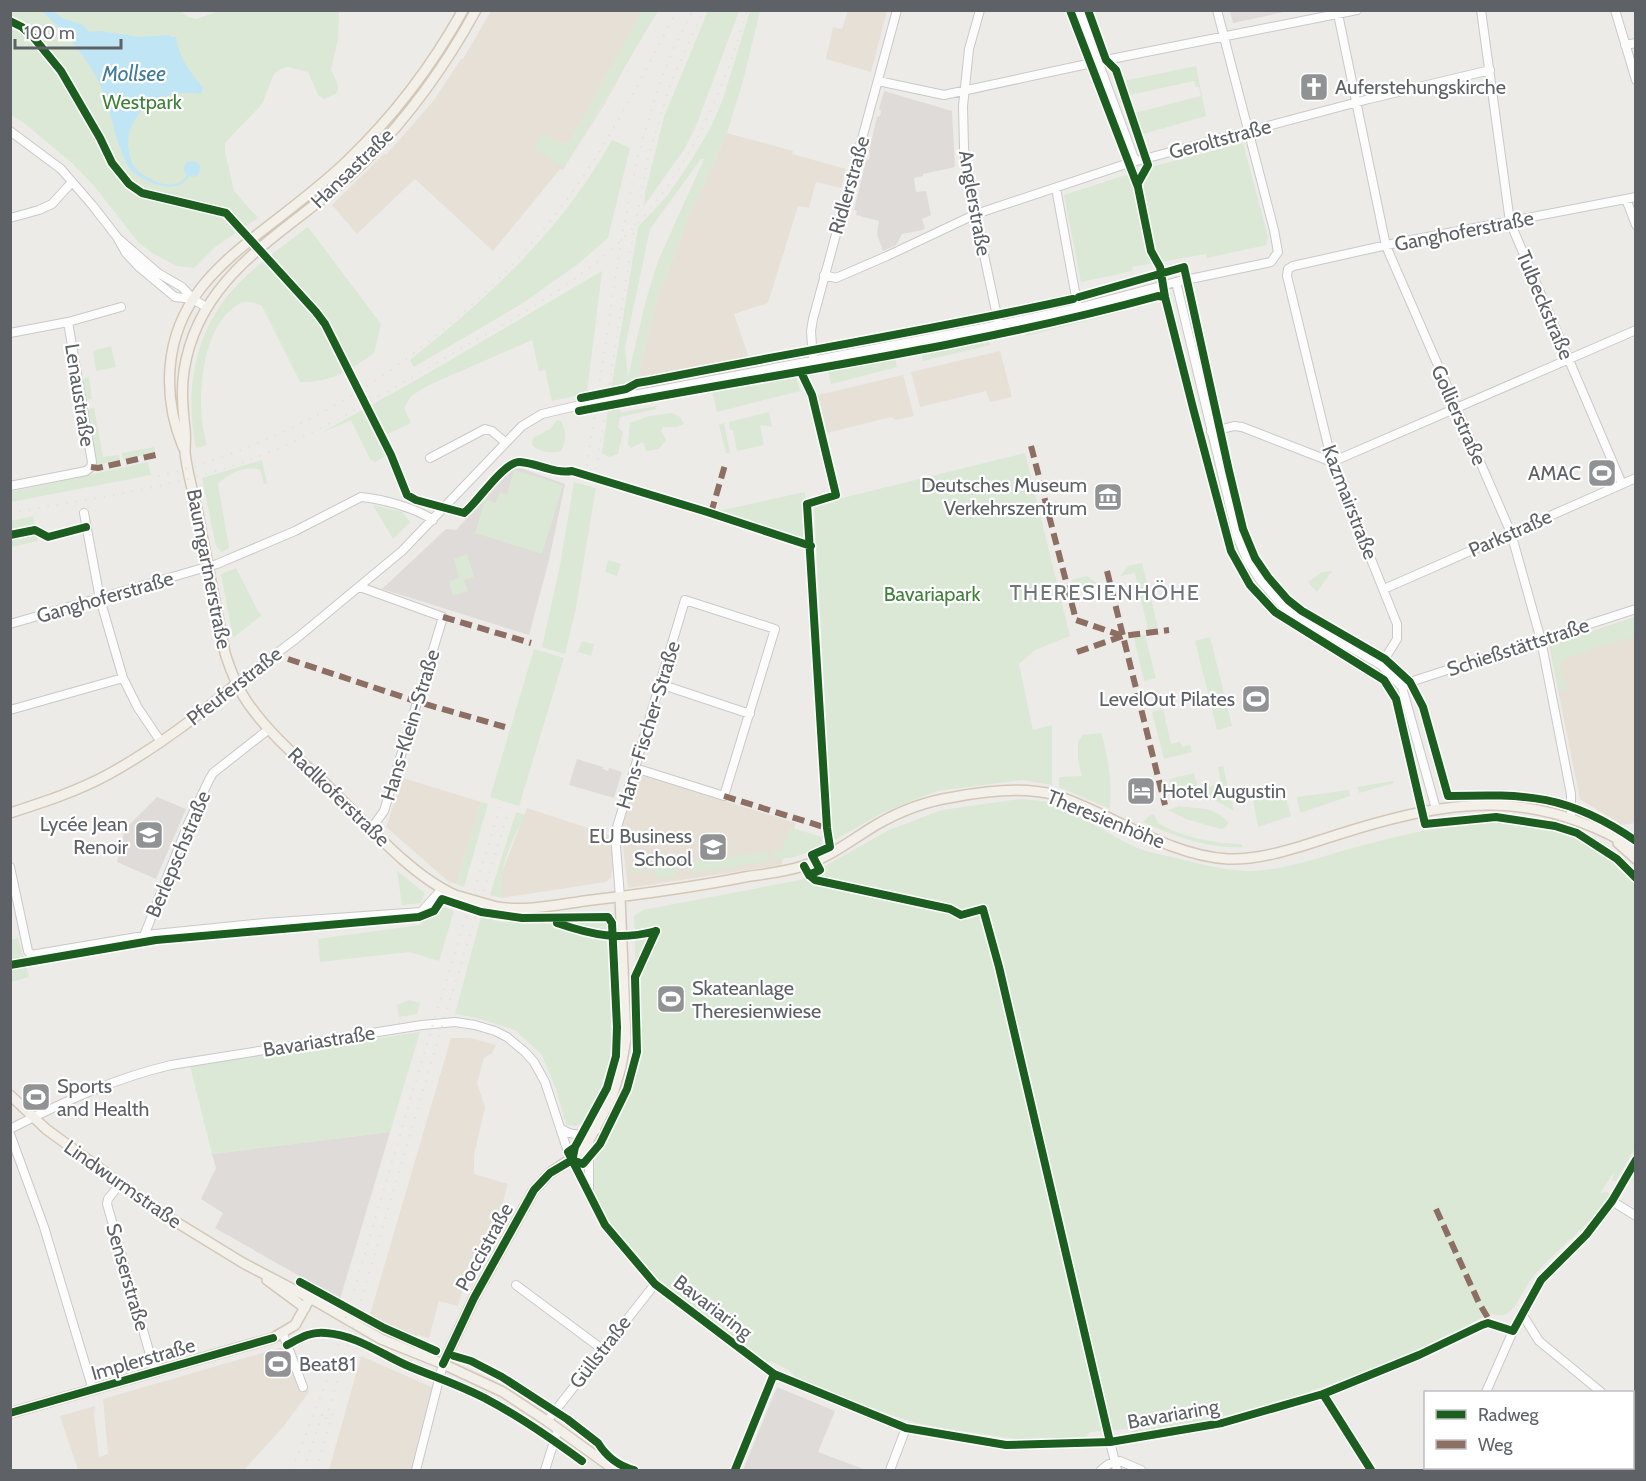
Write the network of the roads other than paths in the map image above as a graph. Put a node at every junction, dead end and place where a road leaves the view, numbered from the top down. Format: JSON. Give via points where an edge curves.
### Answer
{"nodes":[{"id":1,"x":463,"y":10,"type":"edge"},
{"id":2,"x":476,"y":10,"type":"edge"},
{"id":3,"x":897,"y":10,"type":"edge"},
{"id":4,"x":980,"y":10,"type":"edge"},
{"id":5,"x":1079,"y":10,"type":"edge"},
{"id":6,"x":1217,"y":10,"type":"edge"},
{"id":7,"x":1357,"y":10,"type":"edge"},
{"id":8,"x":1481,"y":10,"type":"edge"},
{"id":9,"x":1615,"y":10,"type":"edge"},
{"id":10,"x":1338,"y":14,"type":"junction"},
{"id":11,"x":1224,"y":36,"type":"junction"},
{"id":12,"x":1635,"y":43,"type":"edge"},
{"id":13,"x":1625,"y":45,"type":"junction"},
{"id":14,"x":1100,"y":61,"type":"junction"},
{"id":15,"x":1490,"y":70,"type":"junction"},
{"id":16,"x":1635,"y":80,"type":"edge"},
{"id":17,"x":878,"y":81,"type":"junction"},
{"id":18,"x":964,"y":90,"type":"junction"},
{"id":19,"x":1356,"y":104,"type":"junction"},
{"id":20,"x":10,"y":131,"type":"edge"},
{"id":21,"x":1249,"y":131,"type":"junction"},
{"id":22,"x":1136,"y":161,"type":"junction"},
{"id":23,"x":72,"y":182,"type":"junction"},
{"id":24,"x":1056,"y":188,"type":"junction"},
{"id":25,"x":1635,"y":197,"type":"edge"},
{"id":26,"x":1626,"y":199,"type":"junction"},
{"id":27,"x":976,"y":214,"type":"junction"},
{"id":28,"x":10,"y":218,"type":"edge"},
{"id":29,"x":1510,"y":222,"type":"junction"},
{"id":30,"x":1635,"y":225,"type":"edge"},
{"id":31,"x":117,"y":237,"type":"junction"},
{"id":32,"x":1386,"y":246,"type":"junction"},
{"id":33,"x":1293,"y":266,"type":"joint"},
{"id":34,"x":824,"y":275,"type":"junction"},
{"id":35,"x":1176,"y":282,"type":"junction"},
{"id":36,"x":193,"y":299,"type":"junction"},
{"id":37,"x":121,"y":307,"type":"dead end"},
{"id":38,"x":206,"y":307,"type":"junction"},
{"id":39,"x":1078,"y":308,"type":"junction"},
{"id":40,"x":68,"y":322,"type":"junction"},
{"id":41,"x":999,"y":325,"type":"junction"},
{"id":42,"x":1635,"y":330,"type":"edge"},
{"id":43,"x":10,"y":333,"type":"edge"},
{"id":44,"x":813,"y":360,"type":"junction"},
{"id":45,"x":1568,"y":360,"type":"junction"},
{"id":46,"x":1457,"y":408,"type":"junction"},
{"id":47,"x":1210,"y":432,"type":"junction"},
{"id":48,"x":505,"y":442,"type":"junction"},
{"id":49,"x":185,"y":452,"type":"junction"},
{"id":50,"x":430,"y":458,"type":"dead end"},
{"id":51,"x":1332,"y":462,"type":"junction"},
{"id":52,"x":1635,"y":478,"type":"edge"},
{"id":53,"x":1622,"y":484,"type":"junction"},
{"id":54,"x":10,"y":486,"type":"edge"},
{"id":55,"x":84,"y":513,"type":"dead end"},
{"id":56,"x":433,"y":520,"type":"junction"},
{"id":57,"x":1511,"y":532,"type":"junction"},
{"id":58,"x":208,"y":568,"type":"junction"},
{"id":59,"x":360,"y":587,"type":"junction"},
{"id":60,"x":1384,"y":589,"type":"junction"},
{"id":61,"x":100,"y":599,"type":"junction"},
{"id":62,"x":1635,"y":609,"type":"edge"},
{"id":63,"x":10,"y":624,"type":"edge"},
{"id":64,"x":1541,"y":640,"type":"junction"},
{"id":65,"x":1381,"y":665,"type":"junction"},
{"id":66,"x":123,"y":678,"type":"junction"},
{"id":67,"x":236,"y":684,"type":"junction"},
{"id":68,"x":660,"y":684,"type":"junction"},
{"id":69,"x":1402,"y":687,"type":"junction"},
{"id":70,"x":10,"y":710,"type":"edge"},
{"id":71,"x":750,"y":714,"type":"junction"},
{"id":72,"x":269,"y":729,"type":"junction"},
{"id":73,"x":161,"y":742,"type":"junction"},
{"id":74,"x":635,"y":768,"type":"junction"},
{"id":75,"x":1436,"y":809,"type":"junction"},
{"id":76,"x":10,"y":813,"type":"edge"},
{"id":77,"x":1571,"y":817,"type":"junction"},
{"id":78,"x":371,"y":829,"type":"junction"},
{"id":79,"x":1599,"y":829,"type":"junction"},
{"id":80,"x":1617,"y":843,"type":"junction"},
{"id":81,"x":1635,"y":849,"type":"edge"},
{"id":82,"x":1635,"y":859,"type":"edge"},
{"id":83,"x":1635,"y":866,"type":"edge"},
{"id":84,"x":10,"y":867,"type":"edge"},
{"id":85,"x":442,"y":889,"type":"junction"},
{"id":86,"x":620,"y":897,"type":"junction"},
{"id":87,"x":144,"y":936,"type":"junction"},
{"id":88,"x":10,"y":1095,"type":"edge"},
{"id":89,"x":33,"y":1118,"type":"junction"},
{"id":90,"x":559,"y":1127,"type":"junction"},
{"id":91,"x":10,"y":1129,"type":"edge"},
{"id":92,"x":596,"y":1130,"type":"junction"},
{"id":93,"x":10,"y":1134,"type":"edge"},
{"id":94,"x":589,"y":1142,"type":"junction"},
{"id":95,"x":572,"y":1160,"type":"junction"},
{"id":96,"x":1635,"y":1160,"type":"edge"},
{"id":97,"x":119,"y":1185,"type":"junction"},
{"id":98,"x":589,"y":1195,"type":"junction"},
{"id":99,"x":1612,"y":1201,"type":"junction"},
{"id":100,"x":1635,"y":1216,"type":"edge"},
{"id":101,"x":243,"y":1263,"type":"junction"},
{"id":102,"x":655,"y":1284,"type":"junction"},
{"id":103,"x":516,"y":1285,"type":"dead end"},
{"id":104,"x":310,"y":1298,"type":"junction"},
{"id":105,"x":304,"y":1309,"type":"junction"},
{"id":106,"x":1522,"y":1314,"type":"junction"},
{"id":107,"x":1513,"y":1331,"type":"junction"},
{"id":108,"x":283,"y":1334,"type":"junction"},
{"id":109,"x":602,"y":1349,"type":"junction"},
{"id":110,"x":443,"y":1364,"type":"junction"},
{"id":111,"x":155,"y":1372,"type":"junction"},
{"id":112,"x":774,"y":1374,"type":"junction"},
{"id":113,"x":303,"y":1387,"type":"dead end"},
{"id":114,"x":93,"y":1390,"type":"junction"},
{"id":115,"x":1486,"y":1391,"type":"edge"},
{"id":116,"x":1599,"y":1391,"type":"edge"},
{"id":117,"x":1323,"y":1394,"type":"junction"},
{"id":118,"x":10,"y":1413,"type":"edge"},
{"id":119,"x":547,"y":1421,"type":"junction"},
{"id":120,"x":906,"y":1428,"type":"junction"},
{"id":121,"x":558,"y":1429,"type":"junction"},
{"id":122,"x":1110,"y":1442,"type":"junction"},
{"id":123,"x":1115,"y":1466,"type":"edge"},
{"id":124,"x":416,"y":1470,"type":"edge"},
{"id":125,"x":545,"y":1470,"type":"edge"},
{"id":126,"x":615,"y":1470,"type":"edge"},
{"id":127,"x":735,"y":1470,"type":"edge"},
{"id":128,"x":890,"y":1470,"type":"edge"},
{"id":129,"x":1101,"y":1470,"type":"edge"},
{"id":130,"x":1141,"y":1470,"type":"edge"},
{"id":131,"x":1371,"y":1470,"type":"edge"}],
"edges":[{"from":1,"to":36,"type":"main road","name":"Hansastraße","via":[[430,65],[371,136],[312,192],[227,259]]},
{"from":2,"to":38,"type":"main road","name":"Hansastraße","via":[[439,73],[366,159],[327,196],[236,269]]},
{"from":3,"to":17,"type":"street","name":"Ridlerstraße"},
{"from":4,"to":18,"type":"street","name":"Anglerstraße","via":[[969,45]]},
{"from":5,"to":14,"type":"street"},
{"from":6,"to":11,"type":"street"},
{"from":7,"to":10,"type":"street"},
{"from":8,"to":15,"type":"street","name":"Tulbeckstraße"},
{"from":9,"to":13,"type":"street"},
{"from":10,"to":11,"type":"street"},
{"from":10,"to":19,"type":"street","name":"Gollierstraße"},
{"from":11,"to":14,"type":"street"},
{"from":11,"to":21,"type":"street"},
{"from":12,"to":13,"type":"street"},
{"from":13,"to":16,"type":"street"},
{"from":14,"to":18,"type":"street"},
{"from":14,"to":22,"type":"street"},
{"from":15,"to":19,"type":"street","name":"Geroltstraße"},
{"from":15,"to":29,"type":"street","name":"Tulbeckstraße"},
{"from":17,"to":18,"type":"street","via":[[944,95]]},
{"from":17,"to":34,"type":"street","name":"Ridlerstraße"},
{"from":18,"to":27,"type":"street","name":"Anglerstraße","via":[[967,176]]},
{"from":19,"to":21,"type":"street","name":"Geroltstraße"},
{"from":19,"to":32,"type":"street","name":"Gollierstraße"},
{"from":20,"to":23,"type":"street","via":[[48,158]]},
{"from":21,"to":22,"type":"street","name":"Geroltstraße"},
{"from":21,"to":35,"type":"street","via":[[1277,256],[1268,264]]},
{"from":22,"to":24,"type":"street","name":"Geroltstraße"},
{"from":23,"to":28,"type":"street","via":[[52,204]]},
{"from":23,"to":31,"type":"street"},
{"from":24,"to":27,"type":"street","name":"Geroltstraße"},
{"from":24,"to":39,"type":"street"},
{"from":25,"to":26,"type":"street","name":"Ganghoferstraße"},
{"from":26,"to":29,"type":"street","name":"Ganghoferstraße"},
{"from":26,"to":30,"type":"street"},
{"from":27,"to":34,"type":"street","name":"Geroltstraße","via":[[836,278]]},
{"from":27,"to":41,"type":"street","name":"Anglerstraße"},
{"from":29,"to":32,"type":"street","name":"Ganghoferstraße"},
{"from":29,"to":45,"type":"street","name":"Tulbeckstraße"},
{"from":31,"to":36,"type":"street"},
{"from":31,"to":36,"type":"street","via":[[148,276],[175,297]]},
{"from":32,"to":33,"type":"street","name":"Ganghoferstraße"},
{"from":32,"to":46,"type":"street","name":"Gollierstraße"},
{"from":33,"to":51,"type":"street","name":"Kazmairstraße","via":[[1287,276]]},
{"from":34,"to":44,"type":"street","name":"Ridlerstraße","via":[[811,331]]},
{"from":35,"to":39,"type":"street"},
{"from":35,"to":47,"type":"street"},
{"from":36,"to":38,"type":"street"},
{"from":36,"to":49,"type":"main road","name":"Baumgartnerstraße","via":[[177,331],[169,376],[177,433]]},
{"from":37,"to":40,"type":"street"},
{"from":38,"to":49,"type":"main road","name":"Baumgartnerstraße","via":[[194,333],[184,372]]},
{"from":39,"to":41,"type":"street"},
{"from":40,"to":43,"type":"street"},
{"from":40,"to":54,"type":"street","name":"Lenaustraße","via":[[91,467]]},
{"from":41,"to":44,"type":"street"},
{"from":42,"to":45,"type":"street"},
{"from":44,"to":48,"type":"street","bridge":true,"via":[[542,414]]},
{"from":45,"to":46,"type":"street"},
{"from":45,"to":53,"type":"street","name":"Tulbeckstraße"},
{"from":46,"to":51,"type":"street"},
{"from":46,"to":57,"type":"street","name":"Gollierstraße"},
{"from":47,"to":51,"type":"street","via":[[1242,427]]},
{"from":47,"to":65,"type":"street","via":[[1237,536],[1260,580],[1301,619]]},
{"from":48,"to":50,"type":"street","via":[[485,429]]},
{"from":48,"to":56,"type":"street"},
{"from":49,"to":58,"type":"main road","name":"Baumgartnerstraße"},
{"from":51,"to":60,"type":"street","name":"Kazmairstraße"},
{"from":52,"to":53,"type":"street","name":"Parkstraße"},
{"from":53,"to":57,"type":"street","name":"Parkstraße"},
{"from":55,"to":61,"type":"street"},
{"from":56,"to":58,"type":"street","name":"Ganghoferstraße","via":[[425,514],[361,497],[295,531]]},
{"from":56,"to":59,"type":"street","name":"Pfeuferstraße"},
{"from":57,"to":60,"type":"street","name":"Parkstraße"},
{"from":57,"to":64,"type":"street","name":"Gollierstraße"},
{"from":58,"to":61,"type":"street","name":"Ganghoferstraße"},
{"from":58,"to":67,"type":"main road","name":"Baumgartnerstraße","via":[[225,653]]},
{"from":59,"to":67,"type":"street","name":"Pfeuferstraße"},
{"from":59,"to":78,"type":"street","name":"Hans-Klein-Straße","via":[[443,617],[384,811]]},
{"from":60,"to":65,"type":"street","name":"Kazmairstraße","via":[[1398,632]]},
{"from":61,"to":63,"type":"street","name":"Ganghoferstraße"},
{"from":61,"to":66,"type":"street"},
{"from":62,"to":64,"type":"street","name":"Schießstättstraße"},
{"from":64,"to":69,"type":"street","name":"Schießstättstraße"},
{"from":64,"to":77,"type":"street","name":"Gollierstraße"},
{"from":65,"to":69,"type":"street"},
{"from":66,"to":70,"type":"street"},
{"from":66,"to":73,"type":"street"},
{"from":67,"to":72,"type":"main road","name":"Radlkoferstraße"},
{"from":67,"to":73,"type":"main road","name":"Pfeuferstraße"},
{"from":68,"to":71,"type":"street"},
{"from":68,"to":71,"type":"street","name":"Hans-Fischer-Straße","via":[[685,600],[775,629]]},
{"from":68,"to":74,"type":"street","name":"Hans-Fischer-Straße"},
{"from":69,"to":75,"type":"street"},
{"from":71,"to":74,"type":"street","via":[[724,796]]},
{"from":72,"to":78,"type":"main road","name":"Radlkoferstraße"},
{"from":72,"to":87,"type":"street","name":"Berlepschstraße","via":[[213,773],[188,824]]},
{"from":73,"to":76,"type":"main road","name":"Pfeuferstraße","via":[[107,776]]},
{"from":74,"to":86,"type":"street","name":"Hans-Fischer-Straße","via":[[615,834]]},
{"from":75,"to":77,"type":"main road","name":"Theresienhöhe","via":[[1509,805]]},
{"from":75,"to":86,"type":"main road","name":"Theresienhöhe","via":[[1295,848],[1251,858],[1225,859],[1148,837],[1054,795],[1023,791],[973,794],[940,800],[887,819],[804,866]]},
{"from":77,"to":79,"type":"main road","name":"Theresienhöhe"},
{"from":78,"to":85,"type":"main road","name":"Radlkoferstraße"},
{"from":79,"to":80,"type":"main road","name":"Theresienhöhe"},
{"from":79,"to":81,"type":"main road","name":"Theresienhöhe"},
{"from":80,"to":82,"type":"main road","name":"Theresienhöhe"},
{"from":80,"to":83,"type":"street"},
{"from":84,"to":87,"type":"street","via":[[31,955]]},
{"from":85,"to":86,"type":"main road","name":"Radlkoferstraße","bridge":true,"via":[[497,907],[518,909]]},
{"from":85,"to":87,"type":"street","via":[[421,912]]},
{"from":86,"to":92,"type":"main road","name":"Hans-Fischer-Straße","via":[[626,1038],[617,1082]]},
{"from":88,"to":89,"type":"main road","name":"Lindwurmstraße"},
{"from":89,"to":90,"type":"street","name":"Bavariastraße","via":[[96,1089],[168,1066],[455,1022],[495,1031],[525,1052],[545,1082]]},
{"from":89,"to":91,"type":"street","name":"Bavariastraße"},
{"from":89,"to":97,"type":"main road","name":"Lindwurmstraße"},
{"from":90,"to":92,"type":"street","via":[[574,1135]]},
{"from":90,"to":95,"type":"street","name":"Bavariastraße"},
{"from":92,"to":94,"type":"main road","name":"Hans-Fischer-Straße"},
{"from":93,"to":114,"type":"street","via":[[44,1227]]},
{"from":94,"to":95,"type":"main road","name":"Hans-Fischer-Straße"},
{"from":94,"to":98,"type":"street","name":"Bavariaring"},
{"from":95,"to":98,"type":"street","name":"Bavariaring"},
{"from":95,"to":110,"type":"main road","name":"Poccistraße","via":[[550,1173],[534,1190],[474,1298]]},
{"from":96,"to":99,"type":"street"},
{"from":97,"to":101,"type":"main road","name":"Lindwurmstraße"},
{"from":97,"to":111,"type":"street","name":"Senserstraße","via":[[107,1204]]},
{"from":98,"to":102,"type":"street","name":"Bavariaring","via":[[605,1225]]},
{"from":99,"to":100,"type":"street"},
{"from":99,"to":106,"type":"street","via":[[1587,1235],[1541,1280]]},
{"from":101,"to":104,"type":"main road","name":"Lindwurmstraße"},
{"from":101,"to":105,"type":"main road","name":"Lindwurmstraße"},
{"from":102,"to":109,"type":"street","name":"Güllstraße"},
{"from":102,"to":112,"type":"street","name":"Bavariaring"},
{"from":103,"to":109,"type":"street"},
{"from":104,"to":105,"type":"main road","name":"Implerstraße"},
{"from":104,"to":110,"type":"main road","name":"Lindwurmstraße","via":[[381,1339]]},
{"from":105,"to":108,"type":"main road","name":"Implerstraße","via":[[295,1325]]},
{"from":106,"to":107,"type":"street"},
{"from":106,"to":116,"type":"street","via":[[1539,1341]]},
{"from":107,"to":115,"type":"street"},
{"from":107,"to":117,"type":"street","name":"Bavariaring","via":[[1482,1324]]},
{"from":108,"to":111,"type":"main road","name":"Implerstraße"},
{"from":108,"to":113,"type":"street"},
{"from":109,"to":119,"type":"street","name":"Güllstraße"},
{"from":110,"to":119,"type":"main road","name":"Lindwurmstraße","via":[[503,1392]]},
{"from":110,"to":124,"type":"street"},
{"from":111,"to":114,"type":"main road","name":"Implerstraße"},
{"from":112,"to":120,"type":"street","name":"Bavariaring"},
{"from":112,"to":127,"type":"street"},
{"from":114,"to":118,"type":"main road","name":"Implerstraße"},
{"from":117,"to":122,"type":"street","name":"Bavariaring","via":[[1222,1423]]},
{"from":117,"to":131,"type":"street"},
{"from":119,"to":121,"type":"main road","name":"Lindwurmstraße"},
{"from":120,"to":122,"type":"street","name":"Bavariaring","via":[[1006,1445]]},
{"from":120,"to":128,"type":"street"},
{"from":121,"to":125,"type":"street"},
{"from":121,"to":126,"type":"main road","name":"Lindwurmstraße"},
{"from":122,"to":123,"type":"street"},
{"from":123,"to":129,"type":"street","via":[[1108,1464]]},
{"from":123,"to":130,"type":"street","via":[[1120,1461]]}]}
